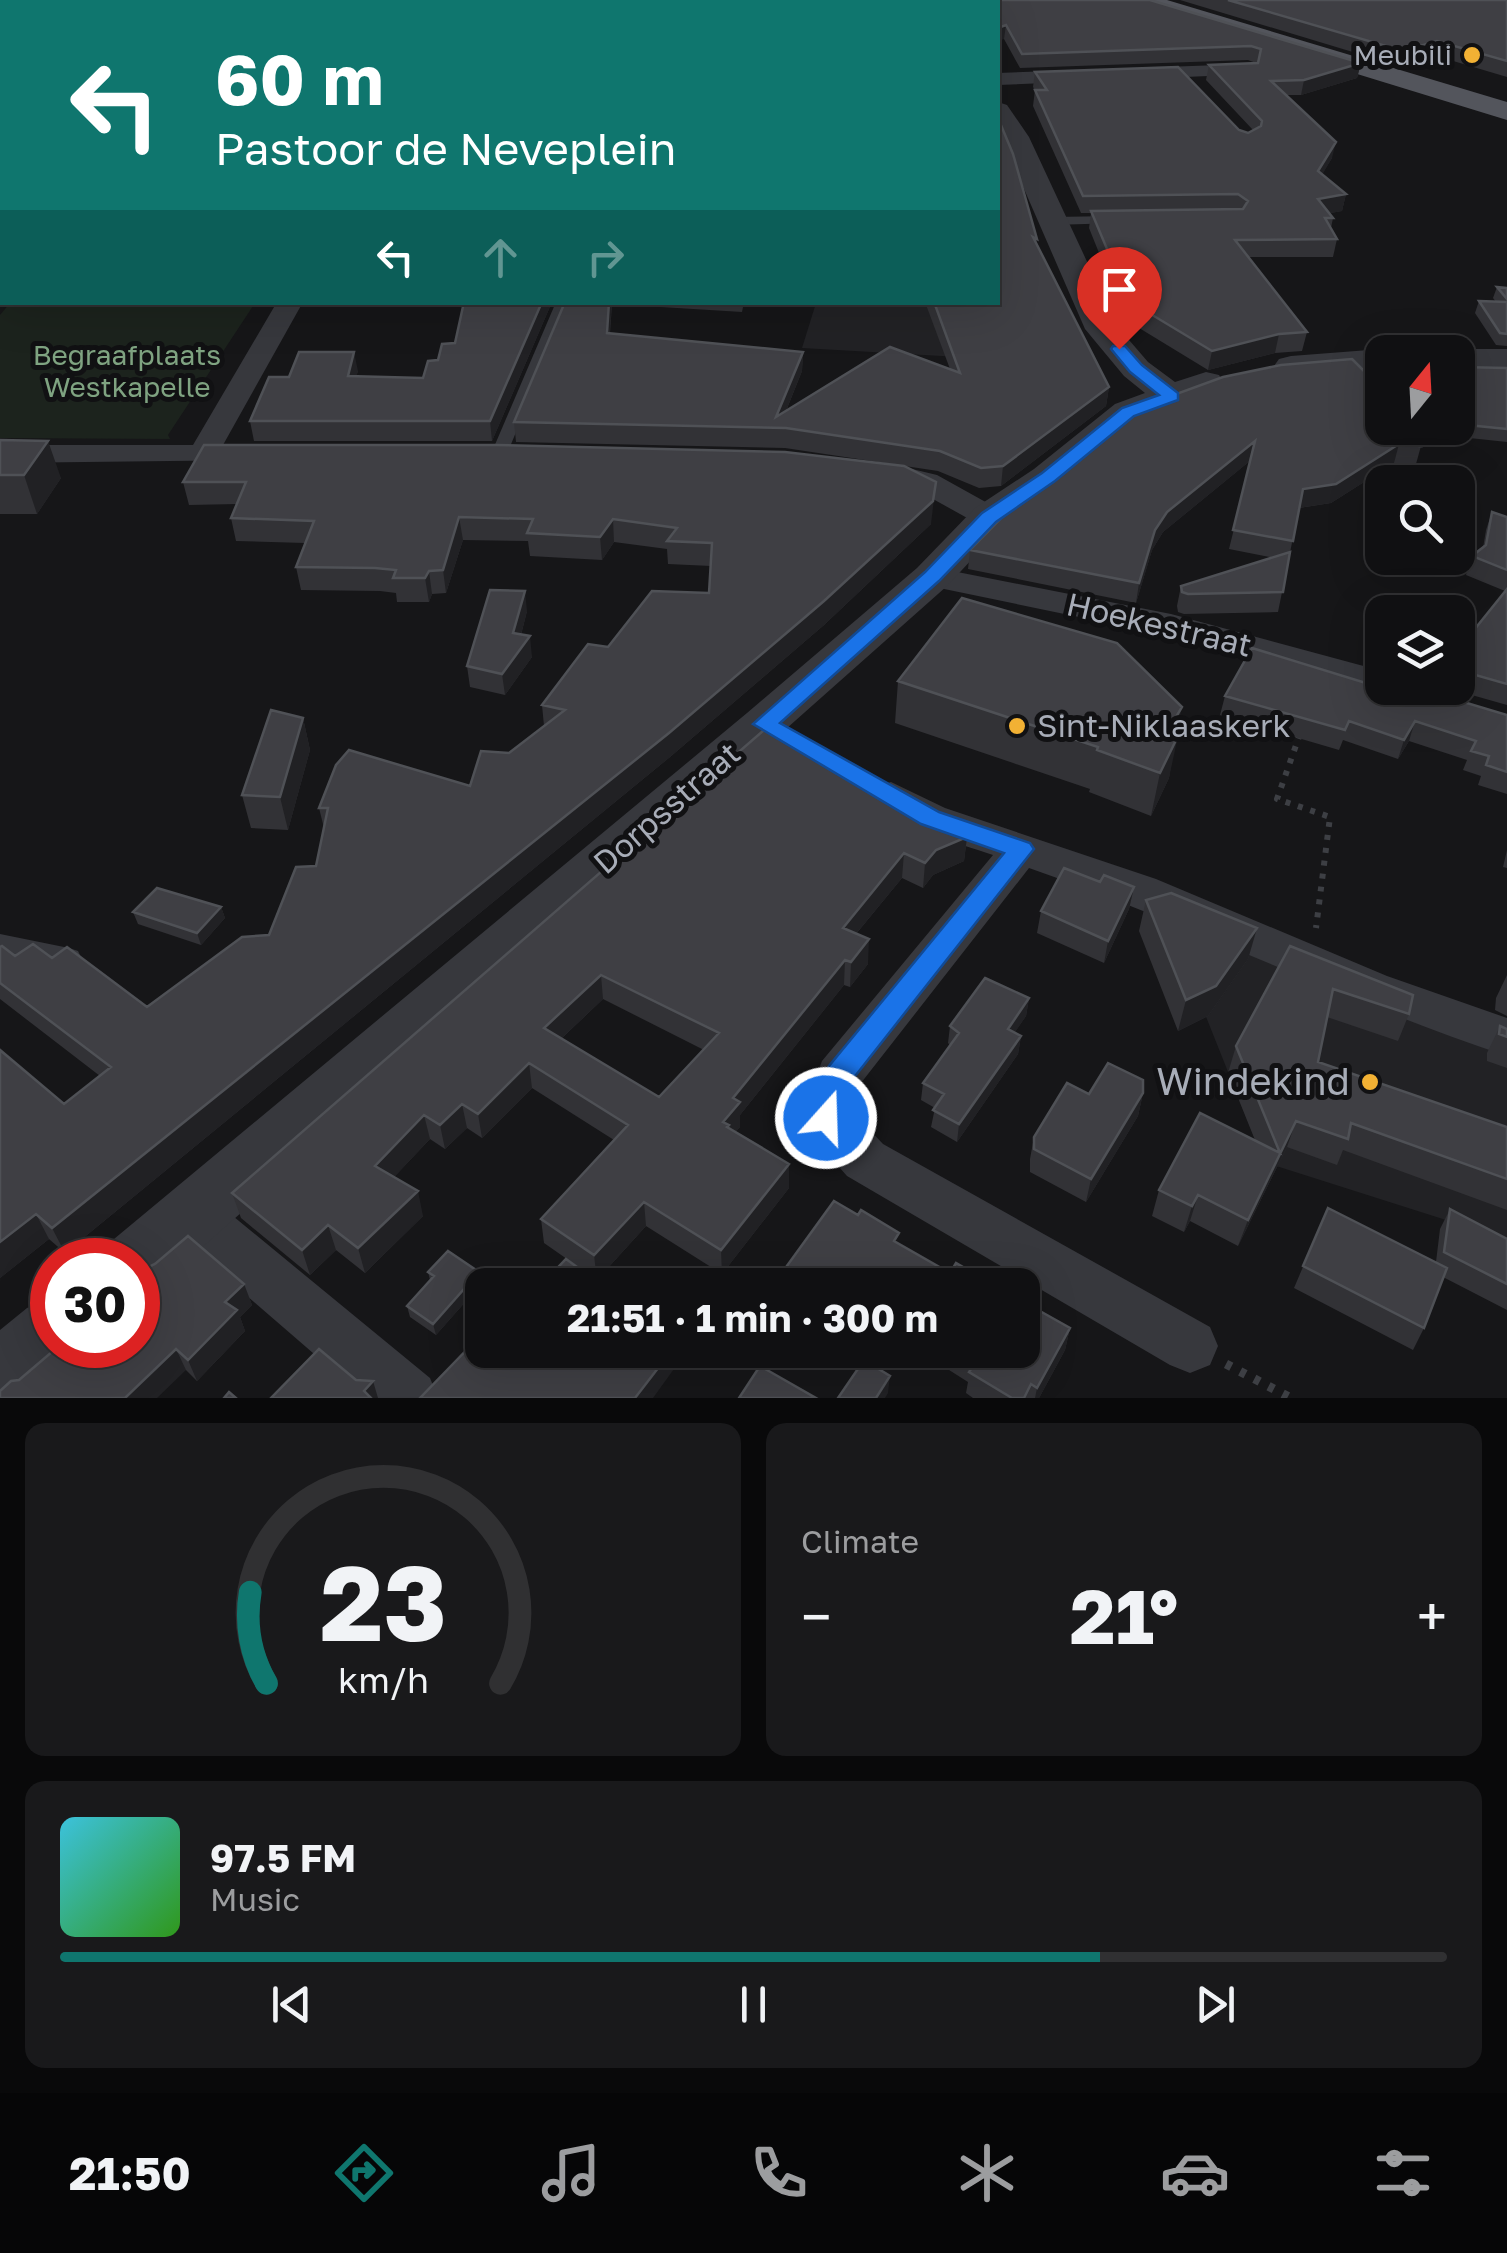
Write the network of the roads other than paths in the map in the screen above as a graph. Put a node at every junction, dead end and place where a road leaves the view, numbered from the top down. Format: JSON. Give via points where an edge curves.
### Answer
{"nodes":[{"id":1,"x":1141,"y":0,"type":"edge"},
{"id":2,"x":1180,"y":0,"type":"edge"},
{"id":3,"x":1248,"y":70,"type":"edge"},
{"id":4,"x":1182,"y":72,"type":"junction"},
{"id":5,"x":1000,"y":80,"type":"edge"},
{"id":6,"x":1507,"y":97,"type":"edge"},
{"id":7,"x":1208,"y":99,"type":"edge"},
{"id":8,"x":1507,"y":111,"type":"edge"},
{"id":9,"x":1000,"y":113,"type":"edge"},
{"id":10,"x":1054,"y":224,"type":"junction"},
{"id":11,"x":1125,"y":224,"type":"edge"},
{"id":12,"x":288,"y":305,"type":"edge"},
{"id":13,"x":562,"y":305,"type":"edge"},
{"id":14,"x":1475,"y":359,"type":"edge"},
{"id":15,"x":1365,"y":360,"type":"edge"},
{"id":16,"x":1507,"y":360,"type":"edge"},
{"id":17,"x":1172,"y":396,"type":"junction"},
{"id":18,"x":0,"y":454,"type":"edge"},
{"id":19,"x":202,"y":454,"type":"junction"},
{"id":20,"x":282,"y":454,"type":"edge"},
{"id":21,"x":460,"y":454,"type":"edge"},
{"id":22,"x":499,"y":454,"type":"junction"},
{"id":23,"x":538,"y":455,"type":"edge"},
{"id":24,"x":852,"y":469,"type":"edge"},
{"id":25,"x":989,"y":518,"type":"junction"},
{"id":26,"x":932,"y":576,"type":"junction"},
{"id":27,"x":1365,"y":678,"type":"edge"},
{"id":28,"x":864,"y":781,"type":"edge"},
{"id":29,"x":1021,"y":849,"type":"junction"},
{"id":30,"x":0,"y":943,"type":"edge"},
{"id":31,"x":69,"y":957,"type":"edge"},
{"id":32,"x":1507,"y":1038,"type":"edge"},
{"id":33,"x":192,"y":1215,"type":"junction"},
{"id":34,"x":160,"y":1242,"type":"edge"},
{"id":35,"x":1190,"y":1346,"type":"road end"},
{"id":36,"x":30,"y":1351,"type":"edge"},
{"id":37,"x":0,"y":1376,"type":"edge"},
{"id":38,"x":409,"y":1398,"type":"edge"}],
"edges":[{"from":1,"to":8,"type":"main road"},
{"from":2,"to":6,"type":"main road"},
{"from":3,"to":4,"type":"street"},
{"from":4,"to":5,"type":"street"},
{"from":4,"to":7,"type":"street"},
{"from":9,"to":10,"type":"street"},
{"from":10,"to":11,"type":"lane"},
{"from":10,"to":17,"type":"street","via":[[1102,329]]},
{"from":12,"to":19,"type":"street"},
{"from":13,"to":22,"type":"lane"},
{"from":14,"to":16,"type":"street"},
{"from":15,"to":17,"type":"street","name":"Dorpsstraat","via":[[1248,374]]},
{"from":17,"to":25,"type":"street","name":"Dorpsstraat","via":[[1128,412]]},
{"from":18,"to":19,"type":"street"},
{"from":19,"to":20,"type":"street"},
{"from":21,"to":22,"type":"street"},
{"from":22,"to":23,"type":"street"},
{"from":24,"to":25,"type":"street","via":[[912,477]]},
{"from":25,"to":26,"type":"street","name":"Dorpsstraat"},
{"from":26,"to":27,"type":"street","name":"Hoekestraat","via":[[1171,625]]},
{"from":26,"to":33,"type":"street","name":"Dorpsstraat","via":[[781,734]]},
{"from":28,"to":29,"type":"street","via":[[930,818]]},
{"from":29,"to":32,"type":"street","via":[[1141,890]]},
{"from":29,"to":35,"type":"street","via":[[839,1075],[826,1118],[865,1160]]},
{"from":30,"to":31,"type":"lane"},
{"from":33,"to":34,"type":"street","name":"Dorpsstraat"},
{"from":33,"to":38,"type":"street"},
{"from":36,"to":37,"type":"street"}]}
